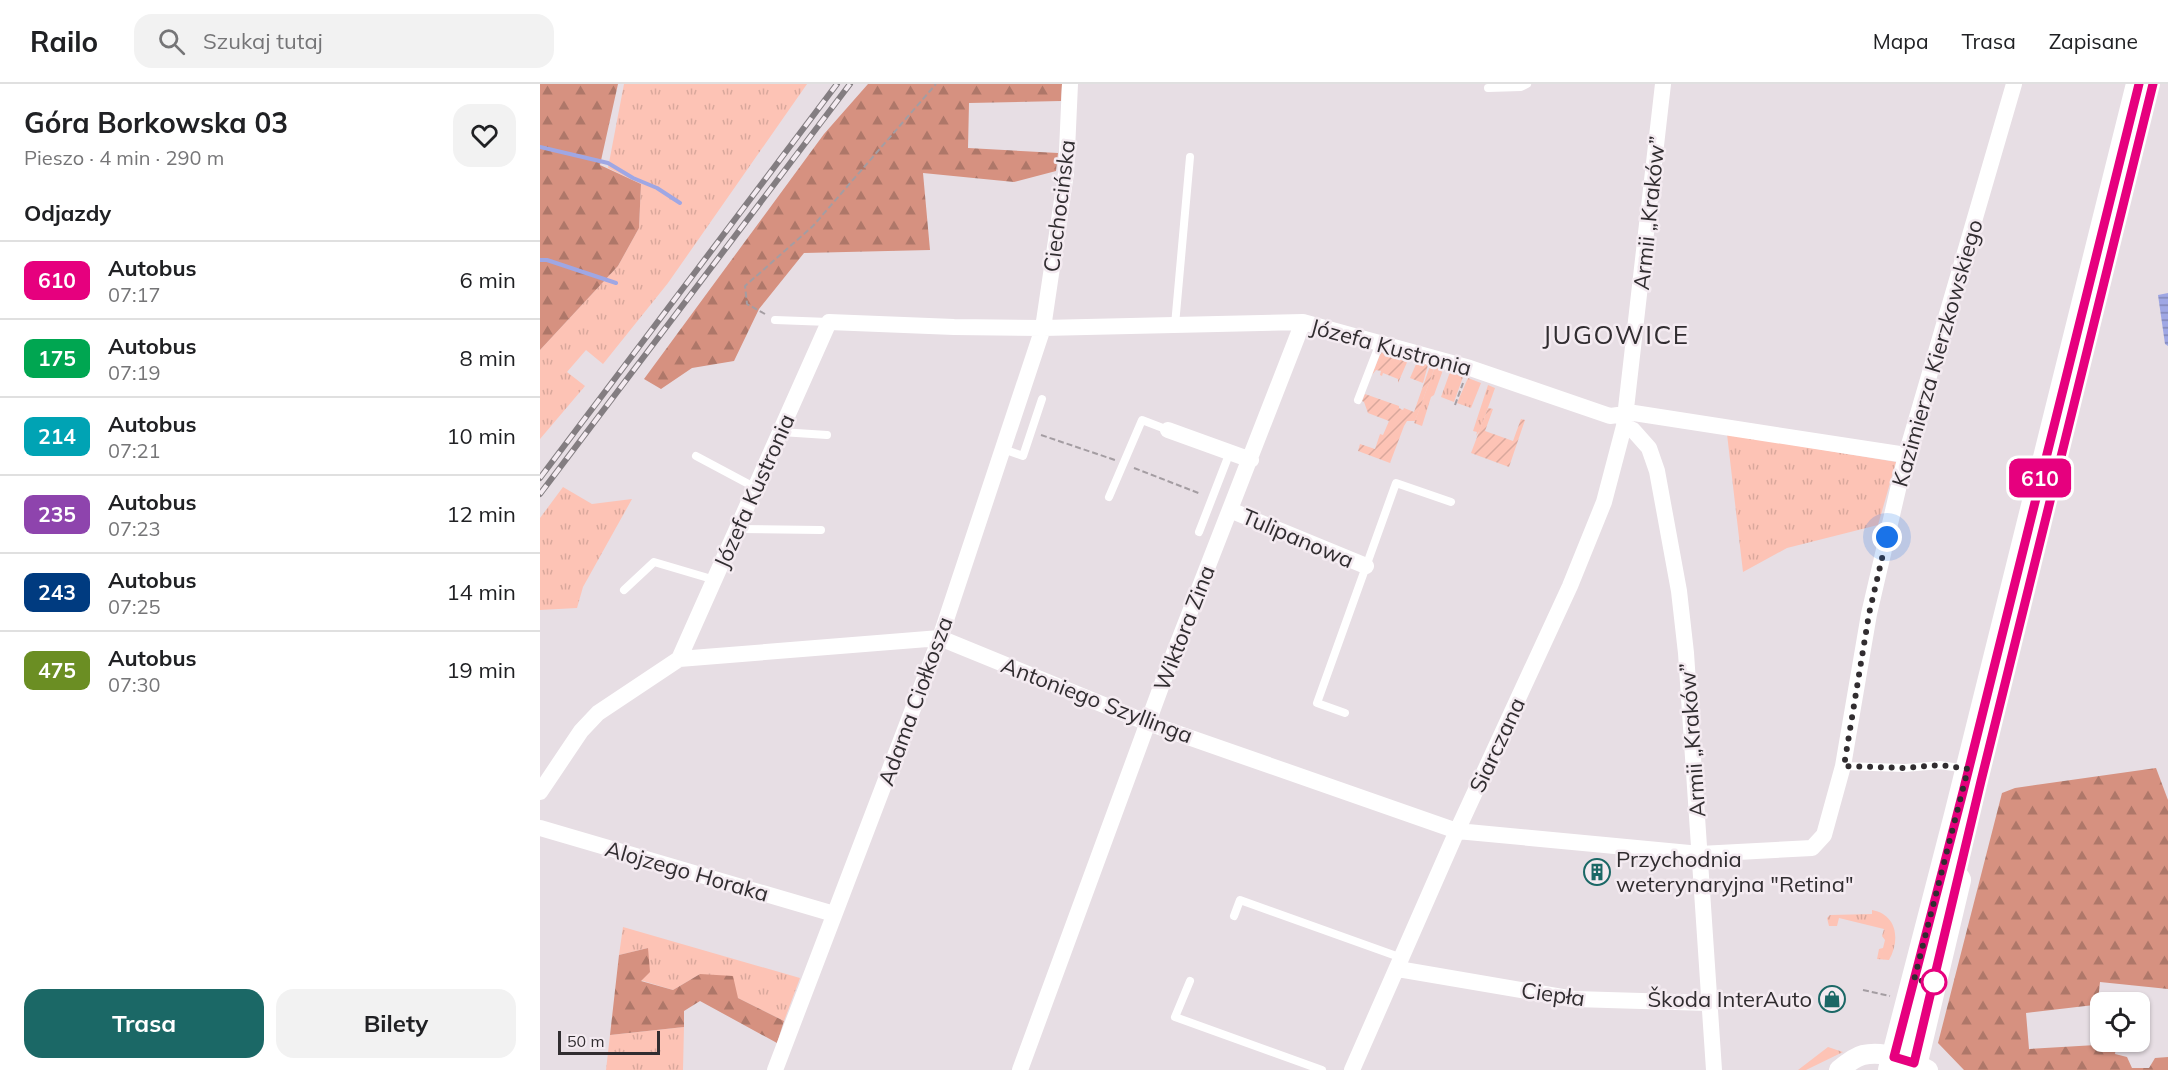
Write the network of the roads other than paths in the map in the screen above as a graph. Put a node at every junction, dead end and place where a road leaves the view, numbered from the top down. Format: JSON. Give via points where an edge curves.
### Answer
{"nodes":[{"id":1,"x":1070,"y":84,"type":"edge"},
{"id":2,"x":1527,"y":84,"type":"edge"},
{"id":3,"x":1663,"y":84,"type":"edge"},
{"id":4,"x":2014,"y":84,"type":"edge"},
{"id":5,"x":2139,"y":84,"type":"edge"},
{"id":6,"x":2153,"y":84,"type":"edge"},
{"id":7,"x":1488,"y":88,"type":"dead end"},
{"id":8,"x":1190,"y":157,"type":"dead end"},
{"id":9,"x":775,"y":320,"type":"road end"},
{"id":10,"x":829,"y":322,"type":"junction"},
{"id":11,"x":1303,"y":322,"type":"junction"},
{"id":12,"x":1175,"y":326,"type":"junction"},
{"id":13,"x":1043,"y":328,"type":"junction"},
{"id":14,"x":1381,"y":342,"type":"junction"},
{"id":15,"x":1042,"y":399,"type":"dead end"},
{"id":16,"x":1358,"y":399,"type":"dead end"},
{"id":17,"x":1625,"y":420,"type":"junction"},
{"id":18,"x":1168,"y":430,"type":"joint"},
{"id":19,"x":781,"y":432,"type":"junction"},
{"id":20,"x":827,"y":435,"type":"dead end"},
{"id":21,"x":1003,"y":449,"type":"junction"},
{"id":22,"x":1230,"y":452,"type":"junction"},
{"id":23,"x":1906,"y":455,"type":"junction"},
{"id":24,"x":696,"y":456,"type":"dead end"},
{"id":25,"x":1251,"y":459,"type":"junction"},
{"id":26,"x":756,"y":488,"type":"junction"},
{"id":27,"x":1109,"y":497,"type":"dead end"},
{"id":28,"x":1452,"y":502,"type":"dead end"},
{"id":29,"x":1230,"y":510,"type":"junction"},
{"id":30,"x":737,"y":529,"type":"junction"},
{"id":31,"x":821,"y":530,"type":"dead end"},
{"id":32,"x":1199,"y":532,"type":"dead end"},
{"id":33,"x":1366,"y":566,"type":"junction"},
{"id":34,"x":715,"y":580,"type":"junction"},
{"id":35,"x":624,"y":590,"type":"dead end"},
{"id":36,"x":940,"y":638,"type":"junction"},
{"id":37,"x":679,"y":660,"type":"junction"},
{"id":38,"x":1345,"y":713,"type":"dead end"},
{"id":39,"x":1148,"y":723,"type":"junction"},
{"id":40,"x":1844,"y":766,"type":"junction"},
{"id":41,"x":1968,"y":769,"type":"junction"},
{"id":42,"x":540,"y":792,"type":"edge"},
{"id":43,"x":540,"y":828,"type":"edge"},
{"id":44,"x":1457,"y":831,"type":"junction"},
{"id":45,"x":1700,"y":854,"type":"junction"},
{"id":46,"x":834,"y":914,"type":"junction"},
{"id":47,"x":1234,"y":916,"type":"dead end"},
{"id":48,"x":1400,"y":964,"type":"junction"},
{"id":49,"x":1190,"y":981,"type":"dead end"},
{"id":50,"x":1709,"y":1003,"type":"junction"},
{"id":51,"x":1908,"y":1066,"type":"edge"},
{"id":52,"x":775,"y":1070,"type":"edge"},
{"id":53,"x":1020,"y":1070,"type":"edge"},
{"id":54,"x":1322,"y":1070,"type":"edge"},
{"id":55,"x":1352,"y":1070,"type":"edge"},
{"id":56,"x":1714,"y":1070,"type":"edge"},
{"id":57,"x":1839,"y":1070,"type":"edge"}],
"edges":[{"from":1,"to":13,"type":"street","name":"Ciechocińska","via":[[1066,173]]},
{"from":2,"to":7,"type":"lane"},
{"from":3,"to":17,"type":"street","name":"Armii „Kraków”"},
{"from":4,"to":23,"type":"street","name":"Kazimierza Kierzkowskiego"},
{"from":5,"to":41,"type":"main road"},
{"from":6,"to":51,"type":"main road"},
{"from":8,"to":12,"type":"lane"},
{"from":9,"to":10,"type":"lane","name":"Józefa Kustronia"},
{"from":10,"to":13,"type":"street","name":"Józefa Kustronia"},
{"from":10,"to":19,"type":"street","name":"Józefa Kustronia"},
{"from":11,"to":12,"type":"street","name":"Józefa Kustronia"},
{"from":11,"to":14,"type":"street","name":"Józefa Kustronia"},
{"from":11,"to":25,"type":"street","name":"Wiktora Zina"},
{"from":12,"to":13,"type":"street","name":"Józefa Kustronia"},
{"from":13,"to":21,"type":"street","name":"Adama Ciołkosza"},
{"from":14,"to":16,"type":"lane"},
{"from":14,"to":17,"type":"street","name":"Józefa Kustronia"},
{"from":15,"to":21,"type":"lane","via":[[1023,456]]},
{"from":17,"to":23,"type":"street","name":"Józefa Kustronia","via":[[1634,413]]},
{"from":17,"to":44,"type":"street","name":"Siarczana","via":[[1604,502],[1570,586]]},
{"from":17,"to":45,"type":"street","name":"Armii „Kraków”","via":[[1649,448],[1657,471],[1678,581]]},
{"from":18,"to":22,"type":"street"},
{"from":18,"to":27,"type":"lane","via":[[1142,420]]},
{"from":19,"to":20,"type":"lane"},
{"from":19,"to":26,"type":"street","name":"Józefa Kustronia"},
{"from":21,"to":36,"type":"street","name":"Adama Ciołkosza"},
{"from":22,"to":25,"type":"street"},
{"from":22,"to":32,"type":"lane"},
{"from":23,"to":40,"type":"street","name":"Kazimierza Kierzkowskiego","via":[[1869,614]]},
{"from":24,"to":26,"type":"lane"},
{"from":25,"to":29,"type":"street","name":"Wiktora Zina"},
{"from":26,"to":30,"type":"street","name":"Józefa Kustronia"},
{"from":28,"to":33,"type":"lane","via":[[1396,483]]},
{"from":29,"to":33,"type":"street","name":"Tulipanowa"},
{"from":29,"to":39,"type":"street","name":"Wiktora Zina"},
{"from":30,"to":31,"type":"lane"},
{"from":30,"to":34,"type":"street","name":"Józefa Kustronia"},
{"from":33,"to":38,"type":"lane","via":[[1317,703]]},
{"from":34,"to":35,"type":"lane","via":[[654,562]]},
{"from":34,"to":37,"type":"street","name":"Józefa Kustronia"},
{"from":36,"to":37,"type":"street","name":"Antoniego Szyllinga"},
{"from":36,"to":39,"type":"street","name":"Antoniego Szyllinga"},
{"from":36,"to":46,"type":"street","name":"Adama Ciołkosza"},
{"from":37,"to":42,"type":"street","name":"Antoniego Szyllinga","via":[[598,713],[581,731]]},
{"from":39,"to":44,"type":"street","name":"Antoniego Szyllinga"},
{"from":39,"to":53,"type":"street","name":"Wiktora Zina"},
{"from":40,"to":41,"type":"lane","via":[[1940,765]]},
{"from":40,"to":45,"type":"street","name":"Kazimierza Kierzkowskiego","via":[[1824,835],[1812,848]]},
{"from":41,"to":51,"type":"main road"},
{"from":43,"to":46,"type":"street","name":"Alojzego Horaka"},
{"from":44,"to":45,"type":"street","name":"Antoniego Szyllinga"},
{"from":44,"to":48,"type":"street","name":"Siarczana"},
{"from":45,"to":50,"type":"street","name":"Armii „Kraków”"},
{"from":46,"to":52,"type":"street","name":"Adama Ciołkosza","via":[[805,972]]},
{"from":47,"to":48,"type":"lane","via":[[1240,900]]},
{"from":48,"to":50,"type":"street","name":"Ciepła","via":[[1574,999]]},
{"from":48,"to":55,"type":"street","name":"Siarczana"},
{"from":49,"to":54,"type":"lane","via":[[1175,1017]]},
{"from":50,"to":56,"type":"street","name":"Armii „Kraków”"},
{"from":51,"to":57,"type":"street","via":[[1883,1055],[1863,1055]]}]}
